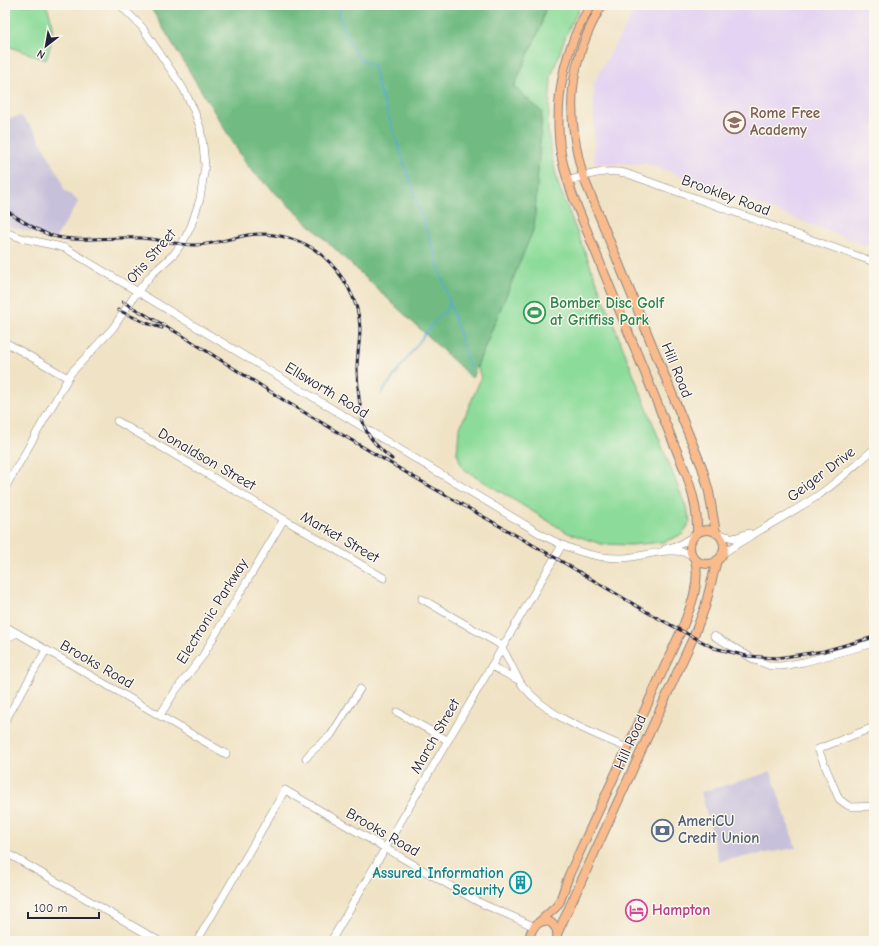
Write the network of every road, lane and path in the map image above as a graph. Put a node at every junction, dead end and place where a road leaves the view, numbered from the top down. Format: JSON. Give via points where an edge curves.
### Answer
{"nodes":[{"id":1,"x":120,"y":5,"type":"edge"},
{"id":2,"x":591,"y":5,"type":"edge"},
{"id":3,"x":602,"y":5,"type":"edge"},
{"id":4,"x":583,"y":176,"type":"junction"},
{"id":5,"x":568,"y":181,"type":"junction"},
{"id":6,"x":5,"y":232,"type":"edge"},
{"id":7,"x":874,"y":262,"type":"edge"},
{"id":8,"x":137,"y":292,"type":"junction"},
{"id":9,"x":5,"y":342,"type":"edge"},
{"id":10,"x":68,"y":378,"type":"junction"},
{"id":11,"x":117,"y":421,"type":"dead end"},
{"id":12,"x":874,"y":449,"type":"edge"},
{"id":13,"x":5,"y":488,"type":"edge"},
{"id":14,"x":284,"y":519,"type":"junction"},
{"id":15,"x":760,"y":529,"type":"junction"},
{"id":16,"x":717,"y":533,"type":"junction"},
{"id":17,"x":695,"y":534,"type":"junction"},
{"id":18,"x":562,"y":545,"type":"junction"},
{"id":19,"x":638,"y":556,"type":"junction"},
{"id":20,"x":694,"y":557,"type":"junction"},
{"id":21,"x":720,"y":557,"type":"junction"},
{"id":22,"x":384,"y":578,"type":"dead end"},
{"id":23,"x":422,"y":599,"type":"dead end"},
{"id":24,"x":5,"y":626,"type":"edge"},
{"id":25,"x":17,"y":633,"type":"junction"},
{"id":26,"x":714,"y":636,"type":"dead end"},
{"id":27,"x":5,"y":639,"type":"edge"},
{"id":28,"x":874,"y":643,"type":"edge"},
{"id":29,"x":502,"y":647,"type":"junction"},
{"id":30,"x":46,"y":650,"type":"junction"},
{"id":31,"x":491,"y":666,"type":"junction"},
{"id":32,"x":520,"y":682,"type":"junction"},
{"id":33,"x":360,"y":689,"type":"dead end"},
{"id":34,"x":397,"y":712,"type":"dead end"},
{"id":35,"x":160,"y":716,"type":"junction"},
{"id":36,"x":5,"y":721,"type":"edge"},
{"id":37,"x":874,"y":727,"type":"edge"},
{"id":38,"x":447,"y":740,"type":"junction"},
{"id":39,"x":627,"y":748,"type":"junction"},
{"id":40,"x":226,"y":754,"type":"dead end"},
{"id":41,"x":306,"y":758,"type":"dead end"},
{"id":42,"x":874,"y":806,"type":"edge"},
{"id":43,"x":385,"y":848,"type":"junction"},
{"id":44,"x":5,"y":852,"type":"edge"},
{"id":45,"x":534,"y":927,"type":"junction"},
{"id":46,"x":558,"y":932,"type":"junction"},
{"id":47,"x":159,"y":941,"type":"edge"},
{"id":48,"x":197,"y":941,"type":"edge"},
{"id":49,"x":331,"y":941,"type":"edge"},
{"id":50,"x":528,"y":941,"type":"edge"},
{"id":51,"x":534,"y":941,"type":"edge"},
{"id":52,"x":556,"y":941,"type":"edge"}],
"edges":[{"from":1,"to":8,"type":"street","name":"Otis Street","via":[[142,27],[189,100],[204,144],[203,186],[198,209],[184,240]]},
{"from":2,"to":5,"type":"main road","name":"Hill Road","via":[[569,52],[560,89],[559,138]]},
{"from":3,"to":4,"type":"main road","name":"Hill Road","via":[[585,39],[573,89],[574,140]]},
{"from":4,"to":5,"type":"street","name":"Brookley Road"},
{"from":4,"to":7,"type":"street","name":"Brookley Road","via":[[610,171],[625,173]]},
{"from":4,"to":16,"type":"main road","name":"Hill Road","via":[[702,467]]},
{"from":5,"to":17,"type":"main road","name":"Hill Road","via":[[687,476],[696,505]]},
{"from":6,"to":8,"type":"street","name":"Ellsworth Road","via":[[65,248]]},
{"from":8,"to":10,"type":"street","name":"Otis Street","via":[[113,328],[77,365]]},
{"from":8,"to":18,"type":"street","name":"Ellsworth Road"},
{"from":9,"to":10,"type":"street"},
{"from":10,"to":13,"type":"street","name":"Otis Street"},
{"from":11,"to":14,"type":"street","name":"Donaldson Street"},
{"from":12,"to":15,"type":"street","name":"Geiger Drive","via":[[821,493]]},
{"from":14,"to":22,"type":"street","name":"Market Street"},
{"from":14,"to":35,"type":"street","name":"Electronic Parkway","via":[[202,657],[176,690]]},
{"from":15,"to":16,"type":"street","name":"Geiger Drive","via":[[734,538]]},
{"from":15,"to":21,"type":"street","name":"Geiger Drive"},
{"from":16,"to":17,"type":"main road","via":[[707,530]]},
{"from":16,"to":21,"type":"main road","via":[[723,543]]},
{"from":17,"to":19,"type":"street","name":"Ellsworth Road","via":[[679,545]]},
{"from":17,"to":20,"type":"main road","via":[[690,545]]},
{"from":18,"to":19,"type":"street","name":"Ellsworth Road","via":[[597,556]]},
{"from":18,"to":29,"type":"street","name":"March Street"},
{"from":19,"to":20,"type":"street","name":"Ellsworth Road","via":[[680,551]]},
{"from":20,"to":21,"type":"main road","via":[[704,564],[709,564]]},
{"from":20,"to":39,"type":"main road","name":"Hill Road","via":[[698,570],[697,579],[686,617]]},
{"from":21,"to":46,"type":"main road","name":"Hill Road","via":[[693,638]]},
{"from":23,"to":29,"type":"street","via":[[496,641]]},
{"from":24,"to":25,"type":"street","name":"Brooks Road"},
{"from":25,"to":27,"type":"street"},
{"from":25,"to":30,"type":"street","name":"Brooks Road"},
{"from":26,"to":28,"type":"street","via":[[751,658],[771,666],[804,662]]},
{"from":29,"to":31,"type":"street","name":"March Street"},
{"from":29,"to":32,"type":"street"},
{"from":30,"to":35,"type":"street","name":"Brooks Road"},
{"from":30,"to":36,"type":"street"},
{"from":31,"to":32,"type":"street"},
{"from":31,"to":38,"type":"street","name":"March Street"},
{"from":32,"to":39,"type":"street","via":[[538,701],[555,713]]},
{"from":33,"to":41,"type":"street","via":[[331,735]]},
{"from":34,"to":38,"type":"street"},
{"from":35,"to":40,"type":"street","name":"Brooks Road"},
{"from":37,"to":42,"type":"street","via":[[818,749],[839,799],[852,807]]},
{"from":38,"to":43,"type":"street","name":"March Street"},
{"from":39,"to":45,"type":"main road","name":"Hill Road","via":[[560,901]]},
{"from":43,"to":45,"type":"street","name":"Brooks Road","via":[[483,904]]},
{"from":43,"to":48,"type":"street","name":"Brooks Road","via":[[285,790]]},
{"from":43,"to":49,"type":"street","name":"March Street"},
{"from":44,"to":47,"type":"street"},
{"from":45,"to":46,"type":"main road","via":[[545,921],[550,922]]},
{"from":45,"to":50,"type":"main road","name":"Hill Road"},
{"from":45,"to":51,"type":"main road"},
{"from":46,"to":52,"type":"main road","name":"Hill Road"}]}
